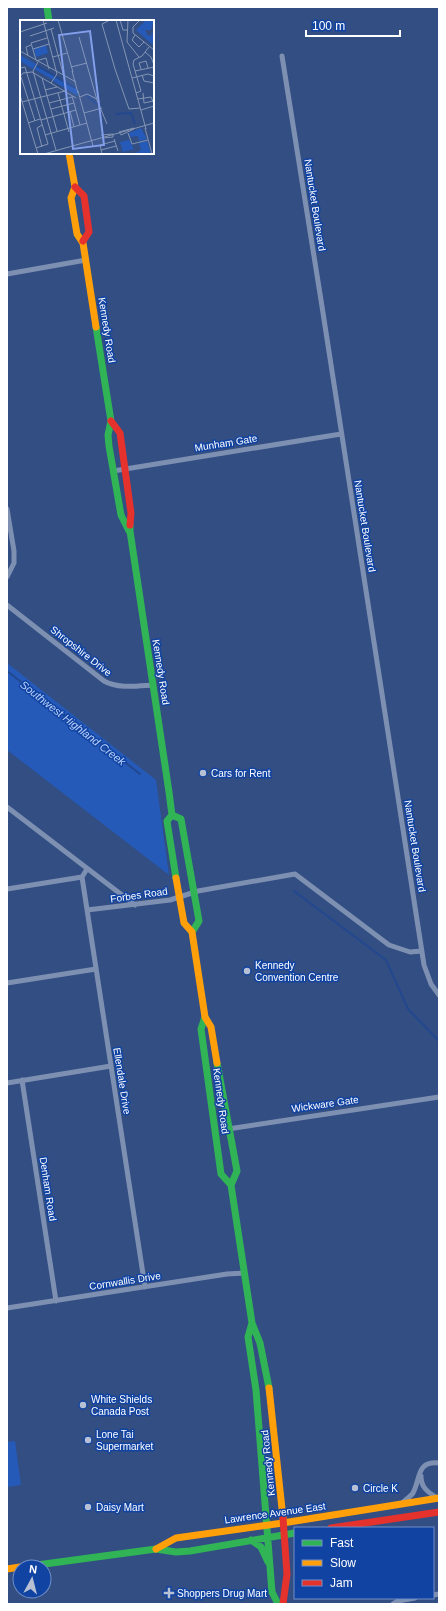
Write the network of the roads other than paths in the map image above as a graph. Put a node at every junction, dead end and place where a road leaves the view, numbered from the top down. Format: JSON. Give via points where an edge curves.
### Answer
{"nodes":[{"id":1,"x":46,"y":7,"type":"edge"},
{"id":2,"x":49,"y":20,"type":"edge"},
{"id":3,"x":282,"y":56,"type":"dead end"},
{"id":4,"x":69,"y":154,"type":"edge"},
{"id":5,"x":75,"y":187,"type":"junction"},
{"id":6,"x":83,"y":241,"type":"junction"},
{"id":7,"x":86,"y":260,"type":"junction"},
{"id":8,"x":7,"y":274,"type":"edge"},
{"id":9,"x":112,"y":421,"type":"junction"},
{"id":10,"x":341,"y":434,"type":"junction"},
{"id":11,"x":125,"y":468,"type":"junction"},
{"id":12,"x":113,"y":470,"type":"junction"},
{"id":13,"x":7,"y":509,"type":"edge"},
{"id":14,"x":130,"y":531,"type":"junction"},
{"id":15,"x":7,"y":577,"type":"edge"},
{"id":16,"x":7,"y":605,"type":"edge"},
{"id":17,"x":153,"y":686,"type":"junction"},
{"id":18,"x":7,"y":807,"type":"edge"},
{"id":19,"x":172,"y":815,"type":"junction"},
{"id":20,"x":87,"y":869,"type":"junction"},
{"id":21,"x":82,"y":877,"type":"junction"},
{"id":22,"x":7,"y":889,"type":"edge"},
{"id":23,"x":194,"y":892,"type":"junction"},
{"id":24,"x":179,"y":897,"type":"junction"},
{"id":25,"x":135,"y":905,"type":"junction"},
{"id":26,"x":87,"y":910,"type":"junction"},
{"id":27,"x":192,"y":932,"type":"junction"},
{"id":28,"x":422,"y":951,"type":"junction"},
{"id":29,"x":96,"y":969,"type":"junction"},
{"id":30,"x":7,"y":983,"type":"edge"},
{"id":31,"x":439,"y":995,"type":"edge"},
{"id":32,"x":205,"y":1017,"type":"junction"},
{"id":33,"x":111,"y":1066,"type":"junction"},
{"id":34,"x":22,"y":1080,"type":"junction"},
{"id":35,"x":7,"y":1082,"type":"edge"},
{"id":36,"x":439,"y":1097,"type":"edge"},
{"id":37,"x":228,"y":1129,"type":"junction"},
{"id":38,"x":214,"y":1131,"type":"junction"},
{"id":39,"x":231,"y":1185,"type":"junction"},
{"id":40,"x":245,"y":1273,"type":"junction"},
{"id":41,"x":145,"y":1287,"type":"junction"},
{"id":42,"x":56,"y":1301,"type":"junction"},
{"id":43,"x":7,"y":1308,"type":"edge"},
{"id":44,"x":252,"y":1323,"type":"junction"},
{"id":45,"x":439,"y":1463,"type":"edge"},
{"id":46,"x":421,"y":1469,"type":"junction"},
{"id":47,"x":438,"y":1498,"type":"edge"},
{"id":48,"x":400,"y":1504,"type":"junction"},
{"id":49,"x":437,"y":1513,"type":"edge"},
{"id":50,"x":283,"y":1523,"type":"junction"},
{"id":51,"x":268,"y":1524,"type":"junction"},
{"id":52,"x":338,"y":1527,"type":"edge"},
{"id":53,"x":294,"y":1533,"type":"edge"},
{"id":54,"x":284,"y":1535,"type":"junction"},
{"id":55,"x":268,"y":1537,"type":"junction"},
{"id":56,"x":252,"y":1540,"type":"junction"},
{"id":57,"x":156,"y":1549,"type":"junction"},
{"id":58,"x":52,"y":1563,"type":"edge"},
{"id":59,"x":270,"y":1565,"type":"junction"},
{"id":60,"x":409,"y":1599,"type":"edge"},
{"id":61,"x":278,"y":1604,"type":"edge"},
{"id":62,"x":283,"y":1604,"type":"edge"},
{"id":63,"x":392,"y":1604,"type":"edge"}],
"edges":[{"from":1,"to":2,"type":"main road"},
{"from":3,"to":10,"type":"street","name":"Nantucket Boulevard"},
{"from":4,"to":5,"type":"main road","name":"Kennedy Road"},
{"from":5,"to":6,"type":"main road","name":"Kennedy Road","via":[[71,198],[77,234]]},
{"from":5,"to":6,"type":"main road","name":"Kennedy Road","via":[[84,196],[89,232]]},
{"from":6,"to":7,"type":"main road","name":"Kennedy Road"},
{"from":7,"to":8,"type":"street"},
{"from":7,"to":9,"type":"main road","name":"Kennedy Road"},
{"from":9,"to":11,"type":"main road","name":"Kennedy Road","via":[[120,433]]},
{"from":9,"to":12,"type":"main road","name":"Kennedy Road","via":[[108,435]]},
{"from":10,"to":11,"type":"street","name":"Munham Gate"},
{"from":10,"to":28,"type":"street","name":"Nantucket Boulevard"},
{"from":11,"to":12,"type":"street","name":"Munham Gate"},
{"from":11,"to":14,"type":"main road","name":"Kennedy Road","via":[[131,513]]},
{"from":12,"to":14,"type":"main road","name":"Kennedy Road","via":[[121,515]]},
{"from":13,"to":15,"type":"street","via":[[14,564]]},
{"from":14,"to":17,"type":"main road","name":"Kennedy Road"},
{"from":16,"to":17,"type":"street","name":"Shropshire Drive","via":[[109,684],[121,687]]},
{"from":17,"to":19,"type":"main road","name":"Kennedy Road"},
{"from":18,"to":20,"type":"street"},
{"from":19,"to":23,"type":"main road","name":"Kennedy Road","via":[[181,819]]},
{"from":19,"to":24,"type":"main road","name":"Kennedy Road","via":[[167,820]]},
{"from":20,"to":21,"type":"street"},
{"from":20,"to":25,"type":"street"},
{"from":21,"to":22,"type":"street"},
{"from":21,"to":26,"type":"street","name":"Ellendale Drive"},
{"from":23,"to":24,"type":"street","name":"Forbes Road"},
{"from":23,"to":27,"type":"main road","name":"Kennedy Road","via":[[199,921]]},
{"from":23,"to":28,"type":"street","name":"Forbes Road","via":[[296,874],[389,944],[410,952]]},
{"from":24,"to":25,"type":"street","name":"Forbes Road"},
{"from":24,"to":27,"type":"main road","name":"Kennedy Road","via":[[184,923]]},
{"from":25,"to":26,"type":"street","name":"Forbes Road"},
{"from":26,"to":29,"type":"street","name":"Ellendale Drive"},
{"from":27,"to":32,"type":"main road","name":"Kennedy Road"},
{"from":28,"to":31,"type":"street","name":"Nantucket Boulevard","via":[[431,984]]},
{"from":29,"to":30,"type":"street"},
{"from":29,"to":33,"type":"street","name":"Ellendale Drive"},
{"from":32,"to":37,"type":"main road","name":"Kennedy Road","via":[[211,1027]]},
{"from":32,"to":38,"type":"main road","name":"Kennedy Road","via":[[201,1029]]},
{"from":33,"to":34,"type":"street"},
{"from":33,"to":41,"type":"street","name":"Ellendale Drive"},
{"from":34,"to":35,"type":"street"},
{"from":34,"to":42,"type":"street","name":"Denham Road"},
{"from":36,"to":37,"type":"street","name":"Wickware Gate"},
{"from":37,"to":38,"type":"main road","name":"Wickware Gate"},
{"from":37,"to":39,"type":"main road","name":"Kennedy Road","via":[[237,1171]]},
{"from":38,"to":39,"type":"main road","name":"Kennedy Road","via":[[221,1174]]},
{"from":39,"to":40,"type":"main road","name":"Kennedy Road"},
{"from":40,"to":41,"type":"street","name":"Cornwallis Drive"},
{"from":40,"to":44,"type":"main road","name":"Kennedy Road"},
{"from":41,"to":42,"type":"street","name":"Cornwallis Drive"},
{"from":42,"to":43,"type":"street","name":"Cornwallis Drive"},
{"from":44,"to":50,"type":"main road","name":"Kennedy Road","via":[[260,1338],[271,1404]]},
{"from":44,"to":51,"type":"main road","name":"Kennedy Road","via":[[248,1337],[256,1390]]},
{"from":45,"to":46,"type":"street","via":[[427,1464]]},
{"from":46,"to":47,"type":"street","name":"Lawrence Avenue East","via":[[422,1486]]},
{"from":46,"to":48,"type":"street","via":[[412,1494]]},
{"from":47,"to":48,"type":"main road","name":"Lawrence Avenue East"},
{"from":48,"to":50,"type":"main road","name":"Lawrence Avenue East"},
{"from":49,"to":52,"type":"main road"},
{"from":50,"to":51,"type":"main road","name":"Lawrence Avenue East"},
{"from":50,"to":54,"type":"main road","name":"Kennedy Road"},
{"from":51,"to":55,"type":"main road","name":"Kennedy Road"},
{"from":51,"to":57,"type":"main road","name":"Lawrence Avenue East","via":[[176,1538]]},
{"from":53,"to":54,"type":"main road","name":"Lawrence Avenue East"},
{"from":54,"to":55,"type":"main road","name":"Lawrence Avenue East"},
{"from":54,"to":62,"type":"main road","name":"Kennedy Road","via":[[287,1591]]},
{"from":55,"to":56,"type":"main road","name":"Lawrence Avenue East"},
{"from":55,"to":59,"type":"main road","name":"Kennedy Road"},
{"from":56,"to":57,"type":"main road","name":"Lawrence Avenue East","via":[[176,1552]]},
{"from":56,"to":59,"type":"main road","via":[[261,1547]]},
{"from":57,"to":58,"type":"main road","name":"Lawrence Avenue East"},
{"from":59,"to":61,"type":"main road","name":"Kennedy Road","via":[[272,1592]]},
{"from":60,"to":63,"type":"street"}]}
